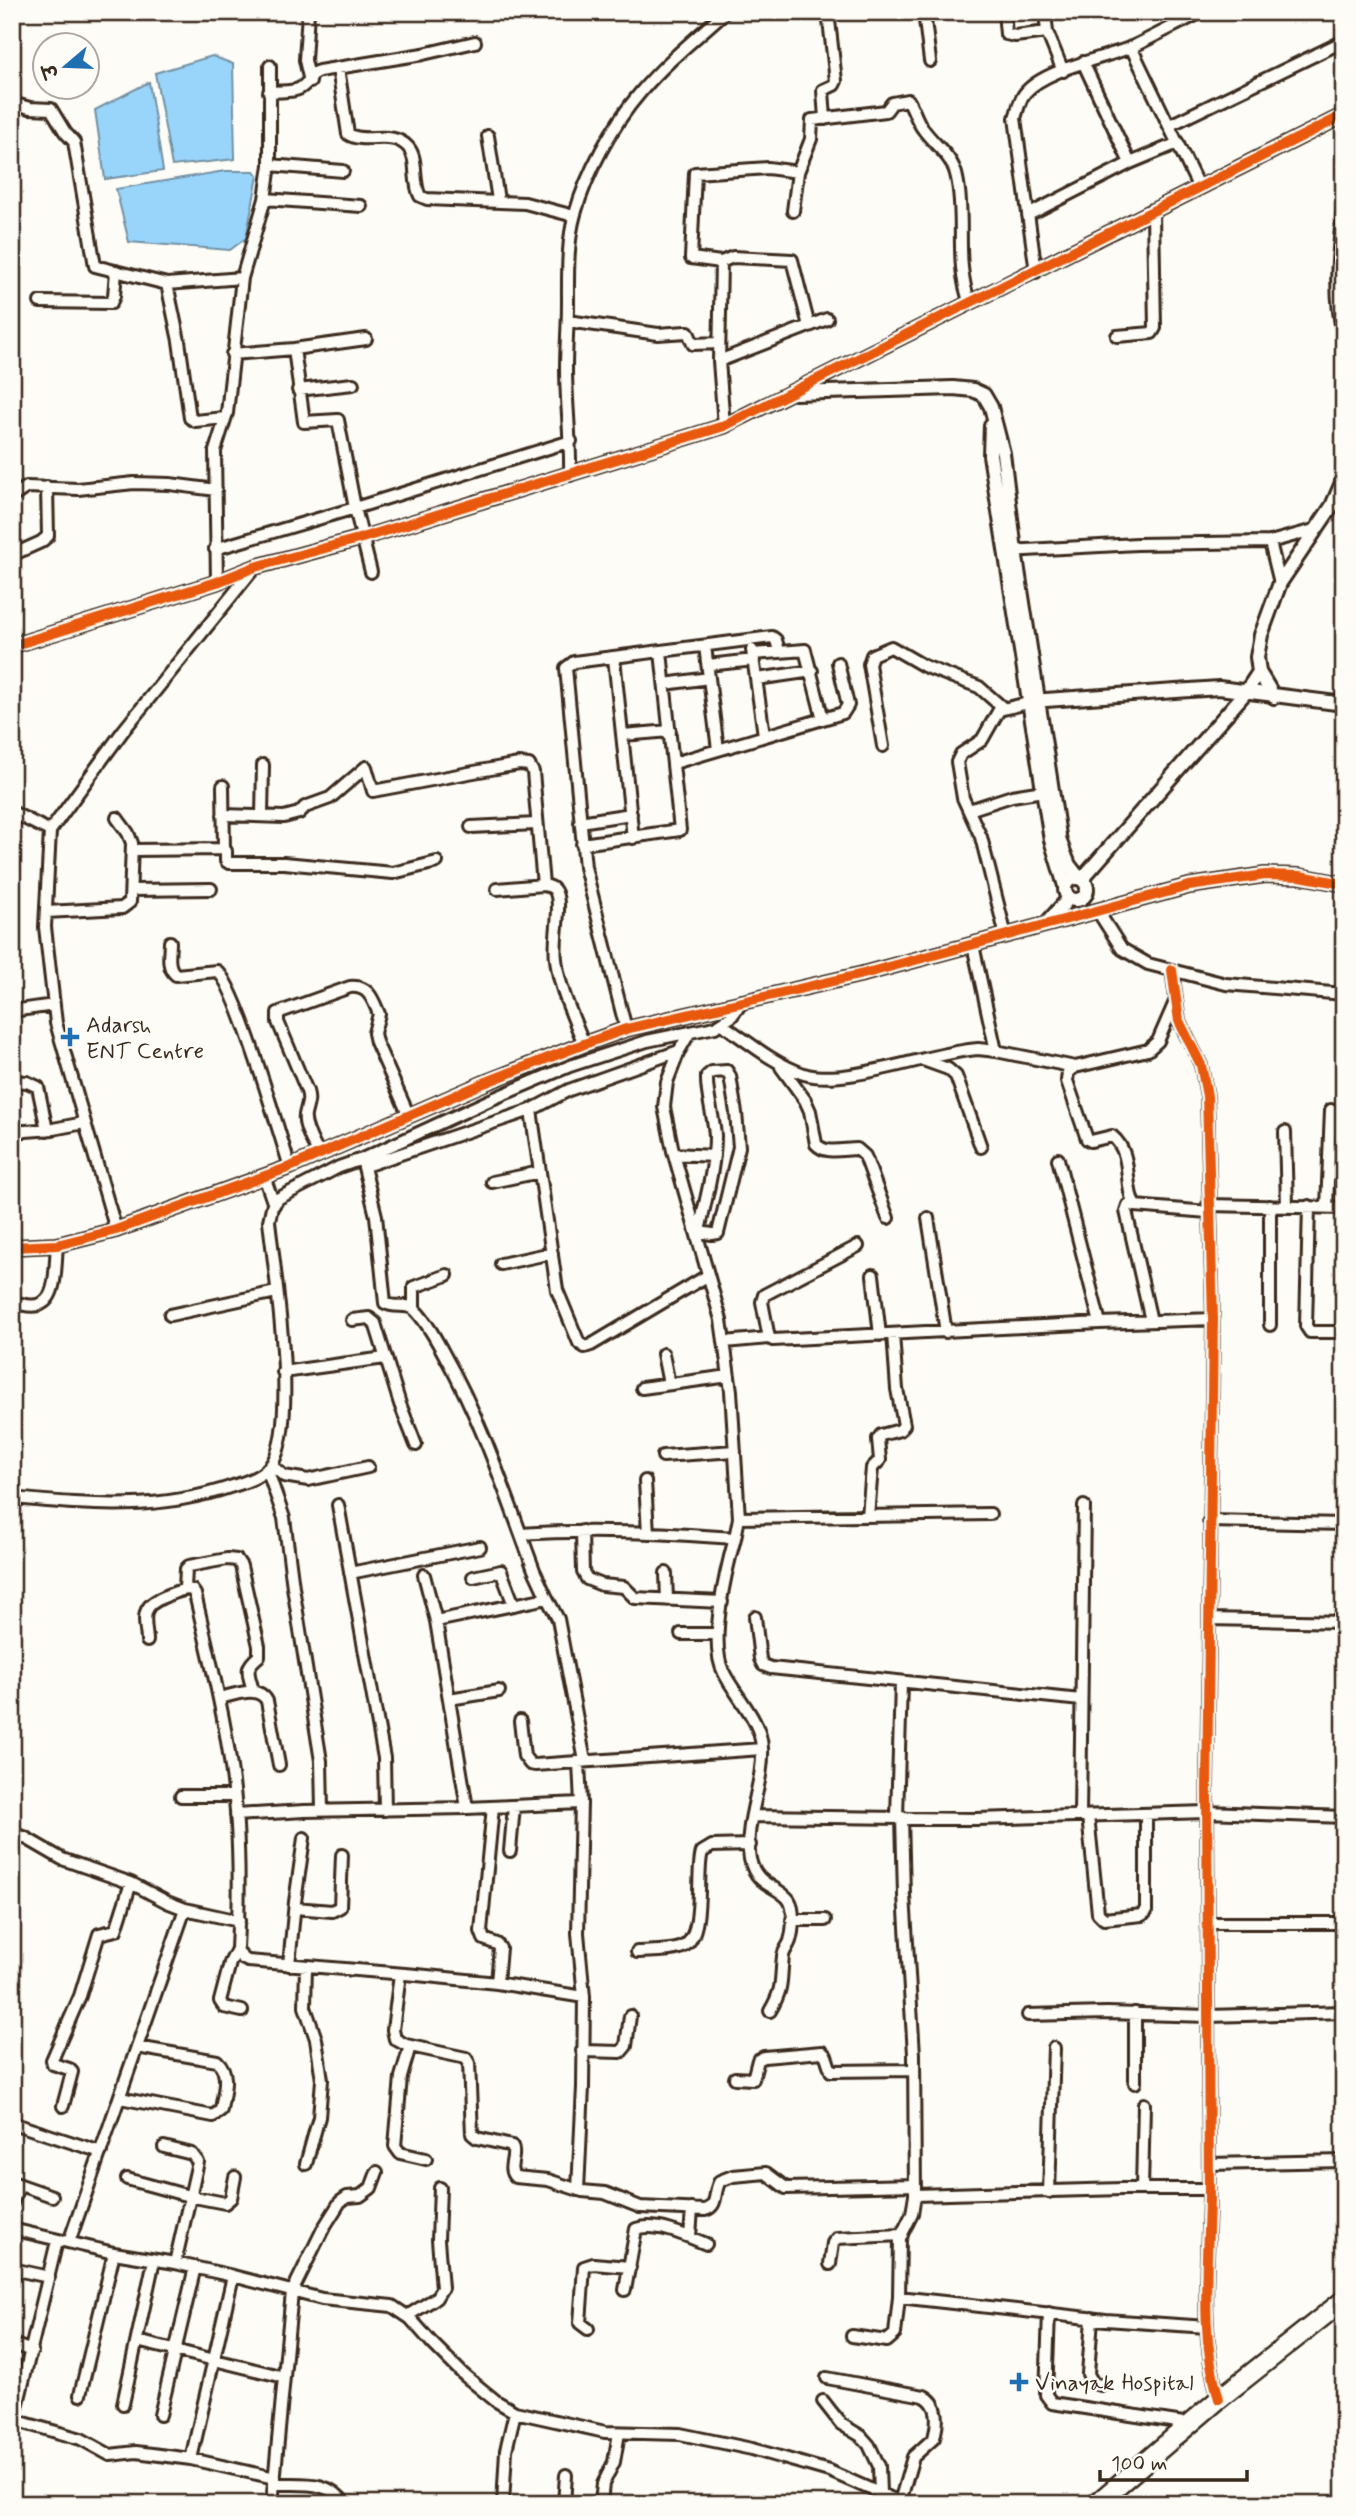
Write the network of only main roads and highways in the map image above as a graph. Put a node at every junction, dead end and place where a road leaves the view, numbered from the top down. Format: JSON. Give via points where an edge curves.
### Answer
{"nodes":[{"id":1,"x":1344,"y":2300,"type":"edge"},
{"id":2,"x":1096,"y":2504,"type":"edge"}],
"edges":[{"from":1,"to":2,"type":"highway"}]}
